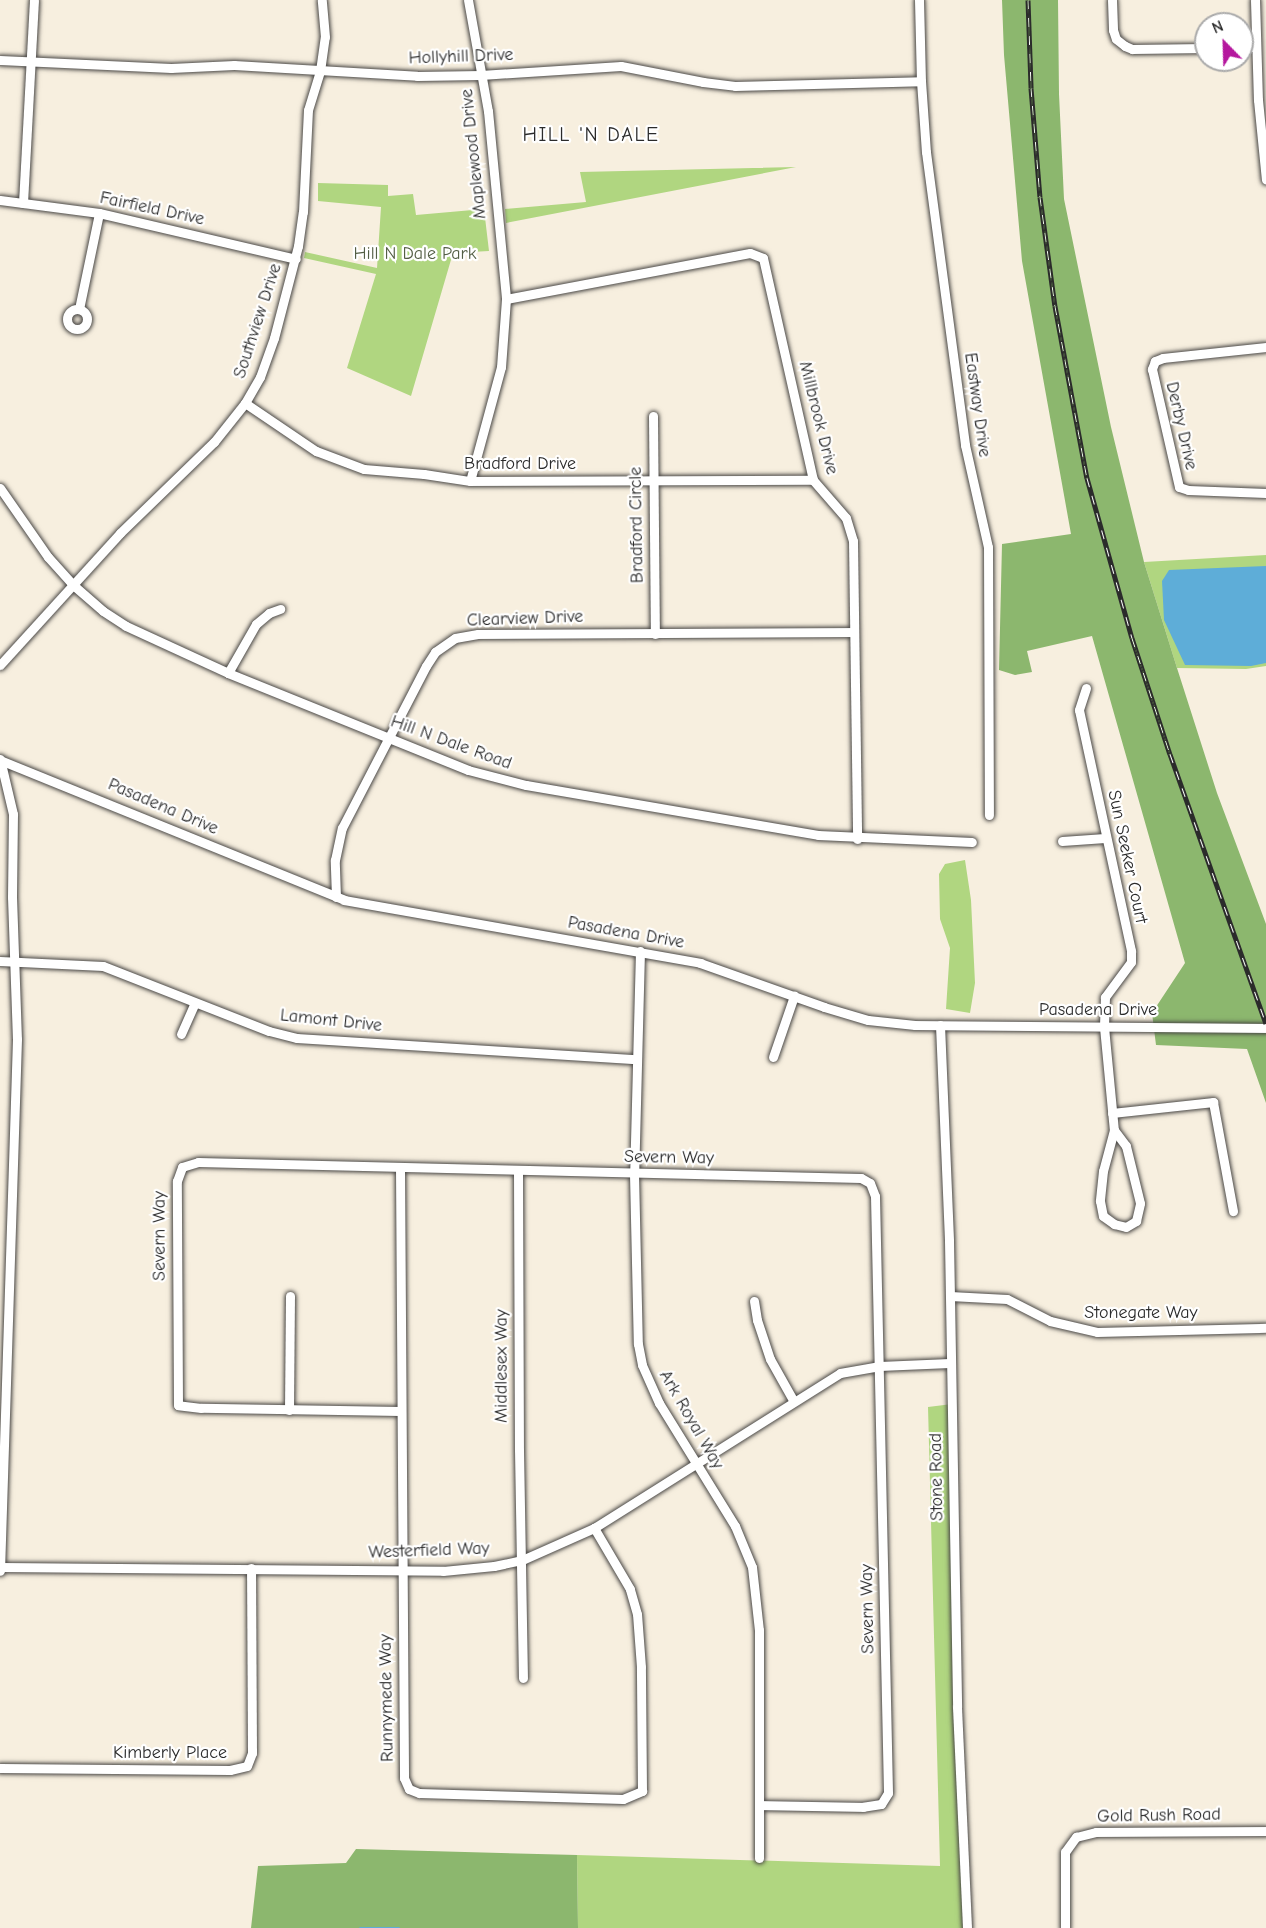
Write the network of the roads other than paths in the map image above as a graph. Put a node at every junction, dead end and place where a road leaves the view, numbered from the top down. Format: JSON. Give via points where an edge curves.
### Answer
{"nodes":[{"id":1,"x":34,"y":0,"type":"edge"},
{"id":2,"x":322,"y":0,"type":"edge"},
{"id":3,"x":468,"y":0,"type":"edge"},
{"id":4,"x":919,"y":0,"type":"edge"},
{"id":5,"x":1112,"y":0,"type":"edge"},
{"id":6,"x":1255,"y":0,"type":"edge"},
{"id":7,"x":1256,"y":47,"type":"joint"},
{"id":8,"x":1194,"y":48,"type":"edge"},
{"id":9,"x":0,"y":60,"type":"edge"},
{"id":10,"x":30,"y":62,"type":"junction"},
{"id":11,"x":320,"y":71,"type":"junction"},
{"id":12,"x":481,"y":75,"type":"junction"},
{"id":13,"x":921,"y":81,"type":"junction"},
{"id":14,"x":1263,"y":136,"type":"edge"},
{"id":15,"x":1266,"y":180,"type":"edge"},
{"id":16,"x":0,"y":200,"type":"edge"},
{"id":17,"x":24,"y":203,"type":"junction"},
{"id":18,"x":99,"y":213,"type":"junction"},
{"id":19,"x":296,"y":259,"type":"junction"},
{"id":20,"x":506,"y":299,"type":"junction"},
{"id":21,"x":79,"y":309,"type":"dead end"},
{"id":22,"x":1266,"y":347,"type":"edge"},
{"id":23,"x":245,"y":403,"type":"junction"},
{"id":24,"x":653,"y":416,"type":"dead end"},
{"id":25,"x":653,"y":480,"type":"junction"},
{"id":26,"x":813,"y":480,"type":"junction"},
{"id":27,"x":470,"y":481,"type":"junction"},
{"id":28,"x":1266,"y":493,"type":"edge"},
{"id":29,"x":2,"y":494,"type":"edge"},
{"id":30,"x":72,"y":584,"type":"junction"},
{"id":31,"x":280,"y":609,"type":"dead end"},
{"id":32,"x":854,"y":632,"type":"junction"},
{"id":33,"x":655,"y":634,"type":"junction"},
{"id":34,"x":0,"y":665,"type":"edge"},
{"id":35,"x":228,"y":672,"type":"junction"},
{"id":36,"x":1086,"y":688,"type":"dead end"},
{"id":37,"x":388,"y":739,"type":"junction"},
{"id":38,"x":0,"y":760,"type":"edge"},
{"id":39,"x":989,"y":815,"type":"dead end"},
{"id":40,"x":1105,"y":838,"type":"junction"},
{"id":41,"x":857,"y":839,"type":"junction"},
{"id":42,"x":1062,"y":841,"type":"dead end"},
{"id":43,"x":972,"y":842,"type":"dead end"},
{"id":44,"x":336,"y":897,"type":"junction"},
{"id":45,"x":640,"y":951,"type":"junction"},
{"id":46,"x":0,"y":961,"type":"edge"},
{"id":47,"x":15,"y":962,"type":"junction"},
{"id":48,"x":794,"y":996,"type":"junction"},
{"id":49,"x":195,"y":1003,"type":"junction"},
{"id":50,"x":940,"y":1025,"type":"junction"},
{"id":51,"x":1104,"y":1027,"type":"junction"},
{"id":52,"x":1266,"y":1029,"type":"edge"},
{"id":53,"x":181,"y":1034,"type":"dead end"},
{"id":54,"x":773,"y":1057,"type":"dead end"},
{"id":55,"x":635,"y":1059,"type":"junction"},
{"id":56,"x":1112,"y":1113,"type":"junction"},
{"id":57,"x":1114,"y":1130,"type":"junction"},
{"id":58,"x":399,"y":1168,"type":"junction"},
{"id":59,"x":518,"y":1172,"type":"junction"},
{"id":60,"x":634,"y":1174,"type":"junction"},
{"id":61,"x":1233,"y":1211,"type":"dead end"},
{"id":62,"x":290,"y":1296,"type":"dead end"},
{"id":63,"x":950,"y":1296,"type":"junction"},
{"id":64,"x":754,"y":1301,"type":"dead end"},
{"id":65,"x":1266,"y":1328,"type":"edge"},
{"id":66,"x":951,"y":1364,"type":"junction"},
{"id":67,"x":878,"y":1365,"type":"junction"},
{"id":68,"x":793,"y":1400,"type":"junction"},
{"id":69,"x":290,"y":1410,"type":"junction"},
{"id":70,"x":400,"y":1411,"type":"junction"},
{"id":71,"x":696,"y":1463,"type":"junction"},
{"id":72,"x":594,"y":1527,"type":"junction"},
{"id":73,"x":522,"y":1560,"type":"junction"},
{"id":74,"x":1,"y":1568,"type":"edge"},
{"id":75,"x":251,"y":1568,"type":"junction"},
{"id":76,"x":402,"y":1570,"type":"junction"},
{"id":77,"x":524,"y":1678,"type":"dead end"},
{"id":78,"x":0,"y":1768,"type":"edge"},
{"id":79,"x":760,"y":1805,"type":"junction"},
{"id":80,"x":1266,"y":1831,"type":"edge"},
{"id":81,"x":759,"y":1858,"type":"dead end"},
{"id":82,"x":967,"y":1928,"type":"edge"},
{"id":83,"x":1065,"y":1928,"type":"edge"}],
"edges":[{"from":1,"to":10,"type":"street"},
{"from":2,"to":11,"type":"street","name":"Southview Drive","via":[[325,37]]},
{"from":3,"to":12,"type":"street","name":"Maplewood Drive"},
{"from":4,"to":13,"type":"street","name":"Eastway Drive"},
{"from":5,"to":8,"type":"street","via":[[1113,30],[1125,46]]},
{"from":6,"to":7,"type":"street"},
{"from":7,"to":14,"type":"street"},
{"from":9,"to":10,"type":"street","name":"Hollyhill Drive"},
{"from":10,"to":11,"type":"street","name":"Hollyhill Drive","via":[[171,68],[234,65]]},
{"from":10,"to":17,"type":"street"},
{"from":11,"to":12,"type":"street","name":"Hollyhill Drive"},
{"from":11,"to":19,"type":"street","name":"Southview Drive","via":[[308,110],[303,212]]},
{"from":12,"to":13,"type":"street","name":"Hollyhill Drive","via":[[621,66],[719,85]]},
{"from":12,"to":20,"type":"street","name":"Maplewood Drive"},
{"from":13,"to":39,"type":"street","name":"Eastway Drive","via":[[926,152],[962,425],[988,548]]},
{"from":14,"to":15,"type":"street"},
{"from":16,"to":17,"type":"street","name":"Fairfield Drive"},
{"from":17,"to":18,"type":"street","name":"Fairfield Drive"},
{"from":18,"to":19,"type":"street","name":"Fairfield Drive"},
{"from":18,"to":21,"type":"street"},
{"from":19,"to":23,"type":"street","name":"Southview Drive","via":[[264,367]]},
{"from":20,"to":26,"type":"street","name":"Millbrook Drive","via":[[757,254],[766,264]]},
{"from":20,"to":27,"type":"street","name":"Maplewood Drive","via":[[501,367]]},
{"from":22,"to":28,"type":"street","name":"Derby Drive","via":[[1163,358],[1155,361],[1152,369],[1179,487]]},
{"from":23,"to":27,"type":"street","name":"Bradford Drive","via":[[316,452],[347,465]]},
{"from":23,"to":30,"type":"street","name":"Southview Drive","via":[[214,442]]},
{"from":24,"to":25,"type":"street","name":"Bradford Circle"},
{"from":25,"to":26,"type":"street","name":"Bradford Drive"},
{"from":25,"to":27,"type":"street","name":"Bradford Drive"},
{"from":25,"to":33,"type":"street","name":"Bradford Circle"},
{"from":26,"to":32,"type":"street","name":"Millbrook Drive","via":[[838,506],[850,528]]},
{"from":29,"to":30,"type":"street","name":"Hill N Dale Road"},
{"from":30,"to":34,"type":"street","name":"Southview Drive"},
{"from":30,"to":35,"type":"street","name":"Hill N Dale Road","via":[[126,626]]},
{"from":31,"to":35,"type":"street","via":[[256,624]]},
{"from":32,"to":33,"type":"street","name":"Clearview Drive"},
{"from":32,"to":41,"type":"street","name":"Millbrook Drive"},
{"from":33,"to":37,"type":"street","name":"Clearview Drive","via":[[478,634],[454,638],[435,652]]},
{"from":35,"to":37,"type":"street","name":"Hill N Dale Road"},
{"from":36,"to":40,"type":"street","name":"Sun Seeker Court","via":[[1079,710]]},
{"from":37,"to":41,"type":"street","name":"Hill N Dale Road","via":[[501,780]]},
{"from":37,"to":44,"type":"street","name":"Clearview Drive","via":[[342,828],[334,873]]},
{"from":38,"to":44,"type":"street","name":"Pasadena Drive"},
{"from":38,"to":47,"type":"street","via":[[13,814]]},
{"from":40,"to":42,"type":"street"},
{"from":40,"to":51,"type":"street","name":"Sun Seeker Court","via":[[1131,962],[1105,997]]},
{"from":41,"to":43,"type":"street","name":"Hill N Dale Road"},
{"from":44,"to":45,"type":"street","name":"Pasadena Drive"},
{"from":45,"to":48,"type":"street","name":"Pasadena Drive","via":[[707,965]]},
{"from":45,"to":55,"type":"street","name":"Ark Royal Way"},
{"from":46,"to":47,"type":"street","name":"Lamont Drive"},
{"from":47,"to":49,"type":"street","name":"Lamont Drive","via":[[103,966]]},
{"from":47,"to":74,"type":"street","via":[[17,1039]]},
{"from":48,"to":50,"type":"street","name":"Pasadena Drive","via":[[868,1020]]},
{"from":48,"to":54,"type":"street"},
{"from":49,"to":53,"type":"street"},
{"from":49,"to":55,"type":"street","name":"Lamont Drive","via":[[297,1038]]},
{"from":50,"to":51,"type":"street","name":"Pasadena Drive"},
{"from":50,"to":63,"type":"street","name":"Stone Road"},
{"from":51,"to":52,"type":"street","name":"Pasadena Drive"},
{"from":51,"to":56,"type":"street","name":"Sun Seeker Court"},
{"from":55,"to":60,"type":"street","name":"Ark Royal Way"},
{"from":56,"to":57,"type":"street","name":"Sun Seeker Court"},
{"from":56,"to":61,"type":"street","via":[[1213,1102]]},
{"from":57,"to":57,"type":"street","via":[[1125,1146],[1140,1203],[1136,1221],[1126,1227],[1103,1216],[1100,1201]]},
{"from":58,"to":59,"type":"street","name":"Severn Way"},
{"from":58,"to":69,"type":"street","name":"Severn Way","via":[[198,1162],[186,1164],[178,1173],[178,1405]]},
{"from":58,"to":70,"type":"street","name":"Runnymede Way"},
{"from":59,"to":60,"type":"street","name":"Severn Way"},
{"from":59,"to":73,"type":"street","name":"Middlesex Way"},
{"from":60,"to":67,"type":"street","name":"Severn Way","via":[[861,1178],[870,1183],[875,1196]]},
{"from":60,"to":71,"type":"street","name":"Ark Royal Way","via":[[636,1323],[642,1365],[659,1403]]},
{"from":62,"to":69,"type":"street"},
{"from":63,"to":65,"type":"street","name":"Stonegate Way","via":[[1007,1299],[1050,1321],[1097,1332]]},
{"from":63,"to":66,"type":"street","name":"Stone Road"},
{"from":64,"to":68,"type":"street","via":[[767,1350]]},
{"from":66,"to":67,"type":"street","name":"Westerfield Way"},
{"from":66,"to":82,"type":"street","name":"Stone Road","via":[[957,1707]]},
{"from":67,"to":68,"type":"street","name":"Westerfield Way","via":[[840,1373]]},
{"from":67,"to":79,"type":"street","name":"Severn Way","via":[[888,1793],[881,1804],[863,1807]]},
{"from":68,"to":71,"type":"street","name":"Westerfield Way"},
{"from":69,"to":70,"type":"street","name":"Severn Way"},
{"from":70,"to":76,"type":"street","name":"Runnymede Way"},
{"from":71,"to":72,"type":"street","name":"Westerfield Way"},
{"from":71,"to":79,"type":"street","name":"Ark Royal Way","via":[[735,1526],[752,1567],[759,1629]]},
{"from":72,"to":73,"type":"street","name":"Westerfield Way"},
{"from":72,"to":76,"type":"street","name":"Runnymede Way","via":[[630,1589],[640,1632],[644,1783],[642,1791],[633,1797],[419,1793],[409,1789],[404,1778]]},
{"from":73,"to":76,"type":"street","name":"Westerfield Way","via":[[471,1569]]},
{"from":73,"to":77,"type":"street","name":"Middlesex Way"},
{"from":74,"to":75,"type":"street","name":"Westerfield Way"},
{"from":75,"to":76,"type":"street","name":"Westerfield Way"},
{"from":75,"to":78,"type":"street","name":"Kimberly Place","via":[[252,1754],[247,1766],[230,1770]]},
{"from":79,"to":81,"type":"street","name":"Ark Royal Way"},
{"from":80,"to":83,"type":"street","name":"Gold Rush Road","via":[[1096,1832],[1076,1837],[1065,1852]]}]}
